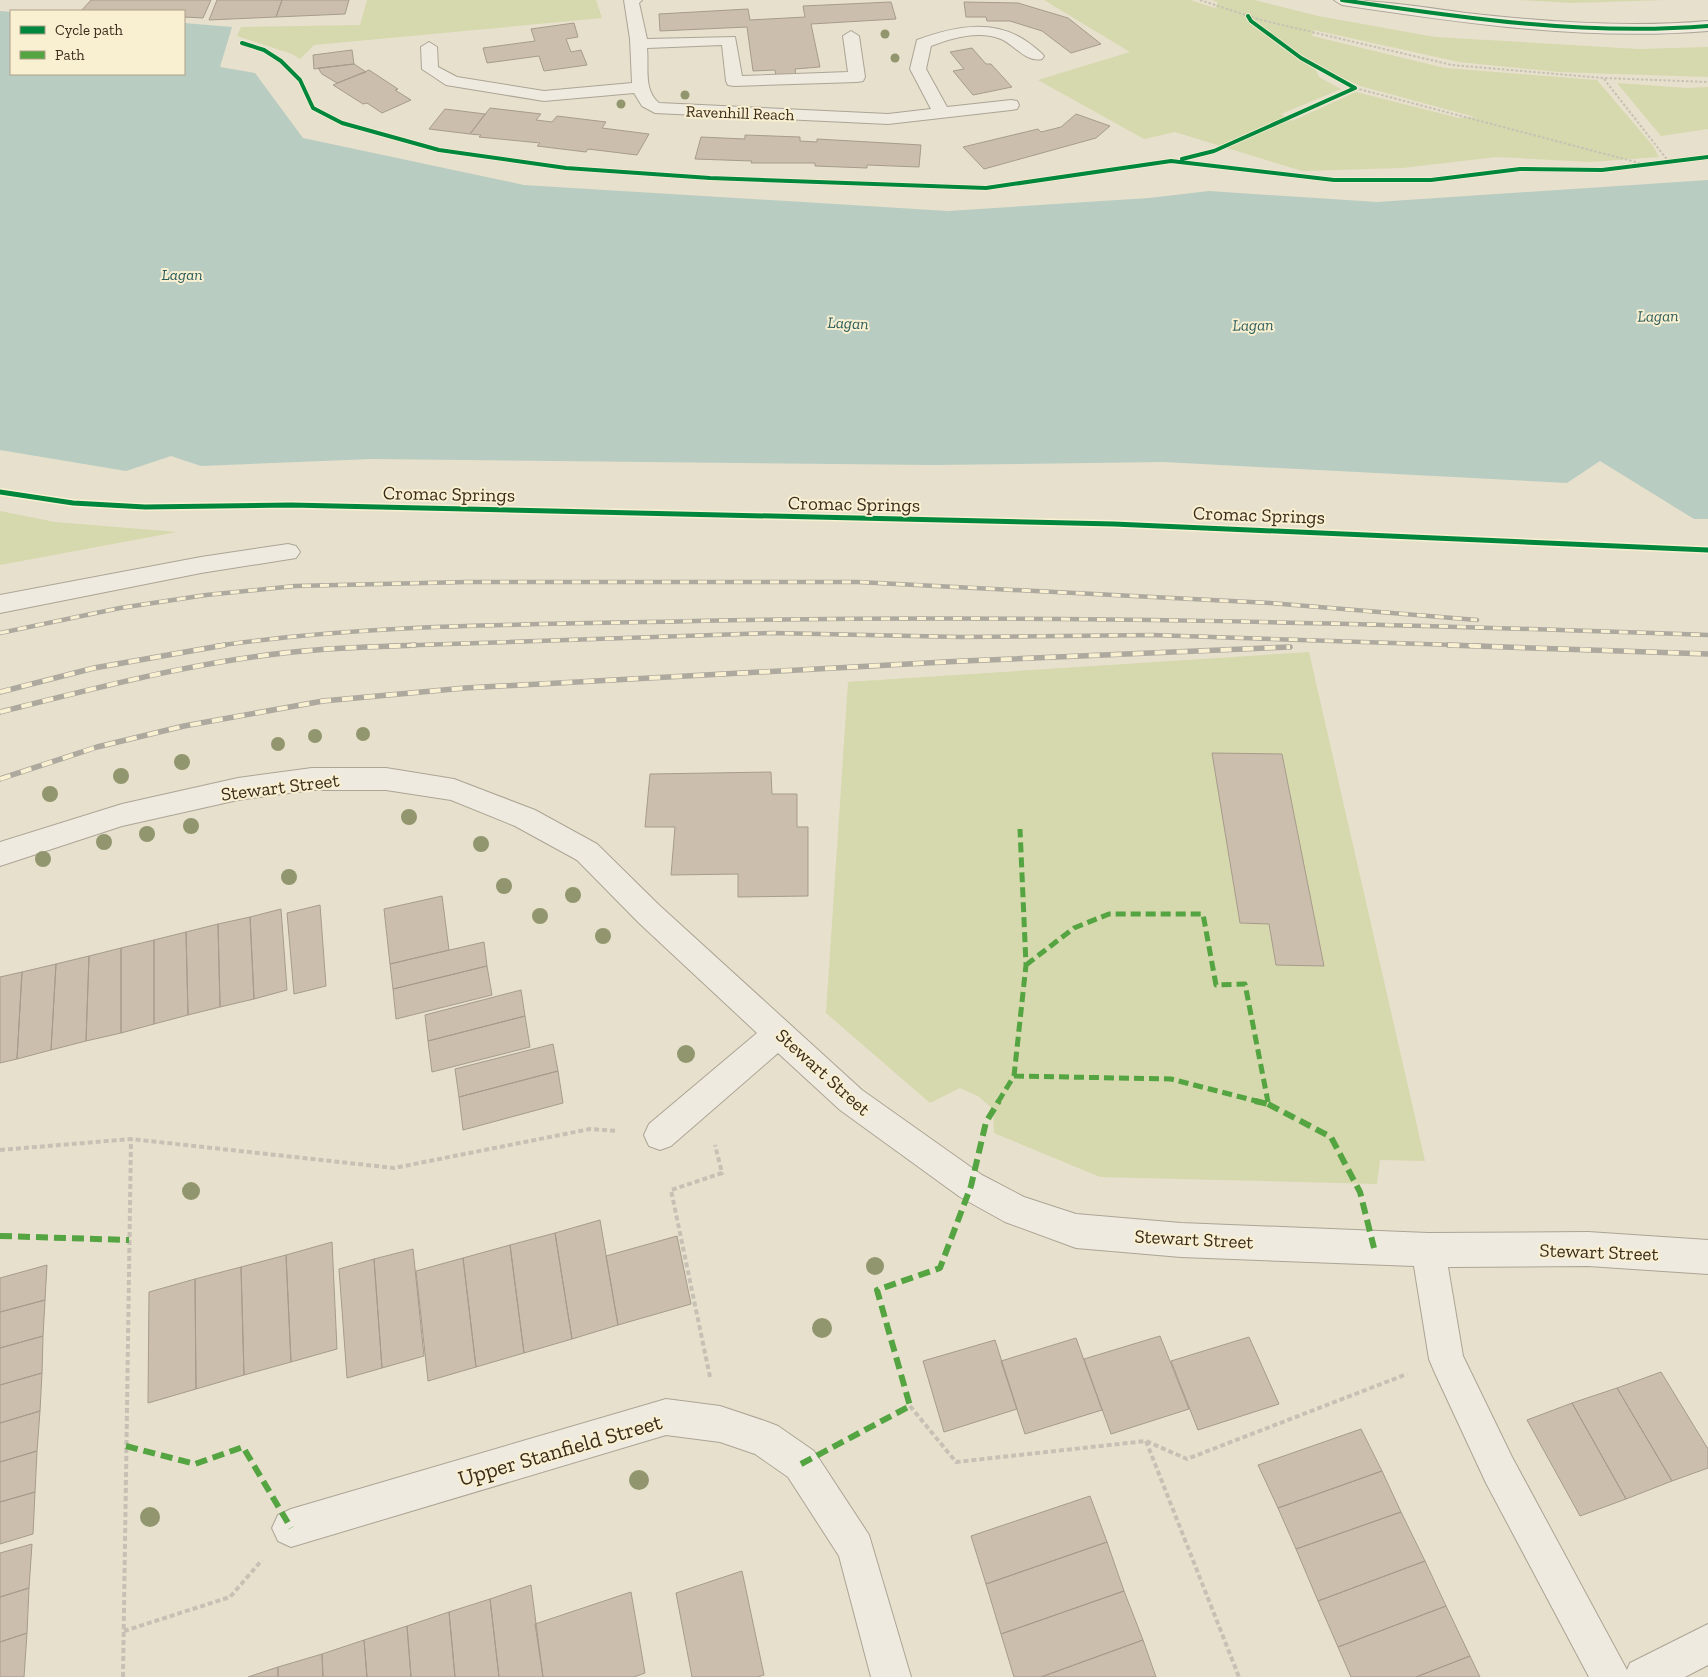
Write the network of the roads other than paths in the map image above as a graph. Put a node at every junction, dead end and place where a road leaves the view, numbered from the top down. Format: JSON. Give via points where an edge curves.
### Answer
{"nodes":[{"id":1,"x":634,"y":0,"type":"edge"},
{"id":2,"x":1342,"y":0,"type":"edge"},
{"id":3,"x":1708,"y":26,"type":"edge"},
{"id":4,"x":851,"y":36,"type":"dead end"},
{"id":5,"x":639,"y":44,"type":"junction"},
{"id":6,"x":429,"y":47,"type":"dead end"},
{"id":7,"x":1036,"y":56,"type":"dead end"},
{"id":8,"x":639,"y":87,"type":"junction"},
{"id":9,"x":1011,"y":105,"type":"dead end"},
{"id":10,"x":942,"y":114,"type":"junction"},
{"id":11,"x":288,"y":552,"type":"dead end"},
{"id":12,"x":0,"y":604,"type":"edge"},
{"id":13,"x":0,"y":854,"type":"edge"},
{"id":14,"x":780,"y":1033,"type":"junction"},
{"id":15,"x":660,"y":1135,"type":"road end"},
{"id":16,"x":1428,"y":1250,"type":"junction"},
{"id":17,"x":1708,"y":1257,"type":"edge"},
{"id":18,"x":291,"y":1528,"type":"road end"},
{"id":19,"x":1708,"y":1644,"type":"edge"},
{"id":20,"x":891,"y":1677,"type":"edge"},
{"id":21,"x":1610,"y":1677,"type":"edge"},
{"id":22,"x":1644,"y":1677,"type":"edge"}],
"edges":[{"from":1,"to":5,"type":"street","via":[[631,1]]},
{"from":2,"to":3,"type":"street","via":[[1435,15],[1524,24],[1622,28]]},
{"from":4,"to":5,"type":"street","via":[[857,77],[734,81],[729,40]]},
{"from":5,"to":8,"type":"street"},
{"from":6,"to":8,"type":"street","via":[[430,69],[452,81],[544,96]]},
{"from":7,"to":10,"type":"street","via":[[1007,36],[983,31],[947,34],[923,43],[918,69]]},
{"from":8,"to":10,"type":"street","name":"Ravenhill Reach","via":[[648,104],[670,111],[888,119]]},
{"from":9,"to":10,"type":"street","name":"Ravenhill Reach"},
{"from":11,"to":12,"type":"street","via":[[201,565]]},
{"from":13,"to":14,"type":"street","name":"Stewart Street","via":[[122,815],[238,789],[312,779],[386,779],[454,790],[525,818],[587,852],[649,914]]},
{"from":14,"to":15,"type":"street"},
{"from":14,"to":16,"type":"street","name":"Stewart Street","via":[[851,1100],[957,1177],[1017,1211],[1076,1230],[1181,1240]]},
{"from":16,"to":17,"type":"street","name":"Stewart Street","via":[[1588,1249]]},
{"from":16,"to":21,"type":"street","via":[[1446,1359],[1499,1470]]},
{"from":18,"to":20,"type":"street","name":"Upper Stanfield Street","via":[[666,1417],[720,1424],[765,1439],[801,1464],[856,1548]]},
{"from":19,"to":22,"type":"street"}]}
